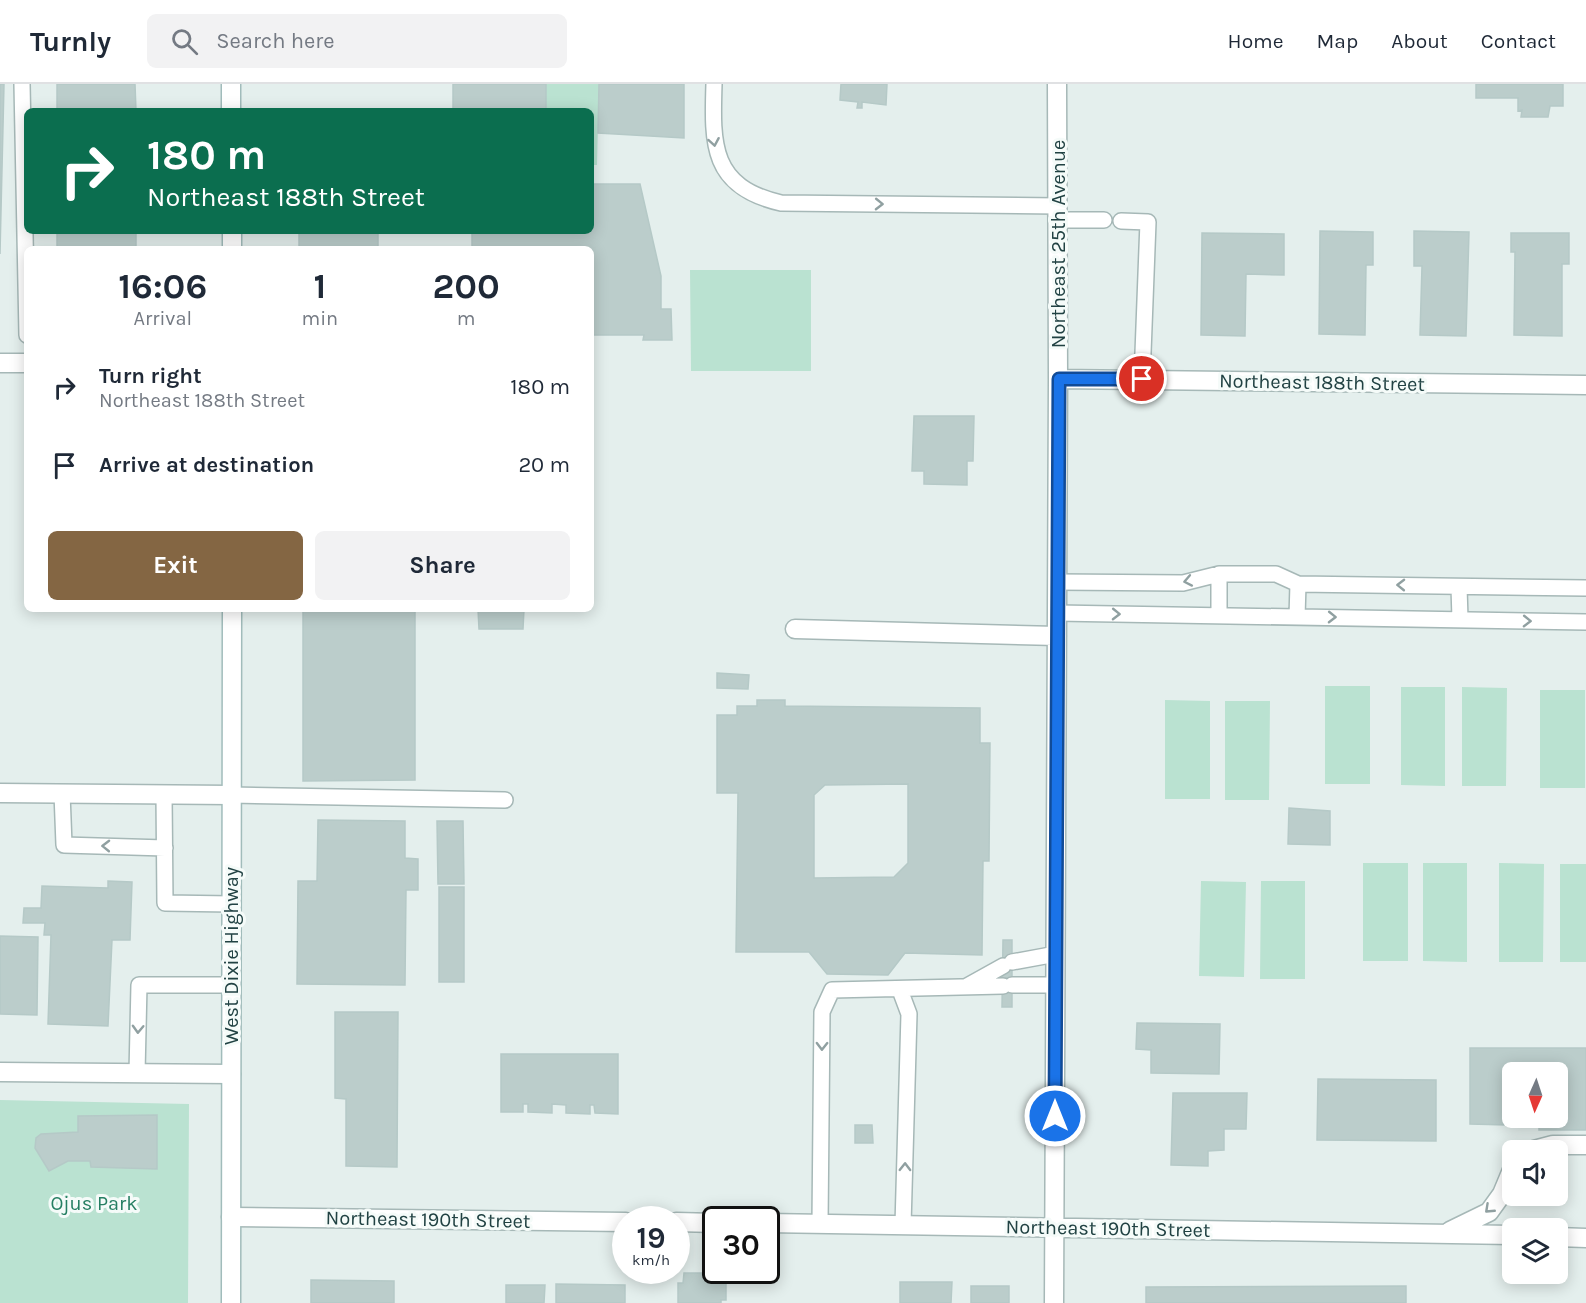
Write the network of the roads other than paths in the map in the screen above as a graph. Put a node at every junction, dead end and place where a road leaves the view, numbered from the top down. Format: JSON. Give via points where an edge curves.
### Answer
{"nodes":[{"id":1,"x":22,"y":84,"type":"edge"},
{"id":2,"x":231,"y":84,"type":"edge"},
{"id":3,"x":714,"y":84,"type":"edge"},
{"id":4,"x":1057,"y":84,"type":"edge"},
{"id":5,"x":231,"y":108,"type":"edge"},
{"id":6,"x":24,"y":184,"type":"edge"},
{"id":7,"x":1058,"y":213,"type":"junction"},
{"id":8,"x":1104,"y":220,"type":"dead end"},
{"id":9,"x":1121,"y":221,"type":"dead end"},
{"id":10,"x":0,"y":363,"type":"edge"},
{"id":11,"x":24,"y":363,"type":"edge"},
{"id":12,"x":1059,"y":379,"type":"junction"},
{"id":13,"x":1142,"y":379,"type":"junction"},
{"id":14,"x":1586,"y":385,"type":"edge"},
{"id":15,"x":1219,"y":573,"type":"junction"},
{"id":16,"x":1057,"y":582,"type":"junction"},
{"id":17,"x":1298,"y":584,"type":"junction"},
{"id":18,"x":1460,"y":587,"type":"junction"},
{"id":19,"x":1586,"y":588,"type":"edge"},
{"id":20,"x":232,"y":612,"type":"edge"},
{"id":21,"x":1057,"y":613,"type":"junction"},
{"id":22,"x":1219,"y":616,"type":"junction"},
{"id":23,"x":1297,"y":617,"type":"junction"},
{"id":24,"x":1460,"y":620,"type":"junction"},
{"id":25,"x":1586,"y":622,"type":"edge"},
{"id":26,"x":795,"y":629,"type":"dead end"},
{"id":27,"x":1057,"y":636,"type":"junction"},
{"id":28,"x":0,"y":793,"type":"edge"},
{"id":29,"x":62,"y":794,"type":"junction"},
{"id":30,"x":164,"y":795,"type":"junction"},
{"id":31,"x":231,"y":795,"type":"junction"},
{"id":32,"x":505,"y":800,"type":"dead end"},
{"id":33,"x":165,"y":848,"type":"junction"},
{"id":34,"x":232,"y":904,"type":"junction"},
{"id":35,"x":1056,"y":954,"type":"junction"},
{"id":36,"x":231,"y":985,"type":"junction"},
{"id":37,"x":1056,"y":985,"type":"junction"},
{"id":38,"x":964,"y":987,"type":"junction"},
{"id":39,"x":900,"y":990,"type":"junction"},
{"id":40,"x":0,"y":1072,"type":"edge"},
{"id":41,"x":137,"y":1073,"type":"junction"},
{"id":42,"x":231,"y":1074,"type":"junction"},
{"id":43,"x":1568,"y":1145,"type":"edge"},
{"id":44,"x":1586,"y":1145,"type":"edge"},
{"id":45,"x":1502,"y":1194,"type":"edge"},
{"id":46,"x":231,"y":1217,"type":"junction"},
{"id":47,"x":612,"y":1222,"type":"edge"},
{"id":48,"x":780,"y":1223,"type":"edge"},
{"id":49,"x":820,"y":1224,"type":"junction"},
{"id":50,"x":903,"y":1225,"type":"junction"},
{"id":51,"x":1054,"y":1227,"type":"junction"},
{"id":52,"x":1449,"y":1232,"type":"junction"},
{"id":53,"x":1502,"y":1234,"type":"edge"},
{"id":54,"x":1568,"y":1237,"type":"edge"},
{"id":55,"x":1586,"y":1238,"type":"edge"},
{"id":56,"x":231,"y":1303,"type":"edge"},
{"id":57,"x":1054,"y":1303,"type":"edge"}],
"edges":[{"from":1,"to":6,"type":"lane"},
{"from":2,"to":5,"type":"street"},
{"from":3,"to":7,"type":"lane","one_way":true,"via":[[712,132],[717,156],[728,175],[761,198],[781,203]]},
{"from":4,"to":7,"type":"street","name":"Northeast 25th Avenue"},
{"from":7,"to":8,"type":"lane"},
{"from":7,"to":12,"type":"street","name":"Northeast 25th Avenue"},
{"from":9,"to":13,"type":"lane","via":[[1148,222]]},
{"from":10,"to":11,"type":"street"},
{"from":12,"to":13,"type":"street","name":"Northeast 188th Street"},
{"from":12,"to":16,"type":"street","name":"Northeast 25th Avenue"},
{"from":13,"to":14,"type":"street","name":"Northeast 188th Street"},
{"from":15,"to":16,"type":"lane","one_way":true,"via":[[1183,583]]},
{"from":15,"to":17,"type":"lane","via":[[1276,574]]},
{"from":15,"to":22,"type":"lane"},
{"from":16,"to":21,"type":"street","name":"Northeast 25th Avenue"},
{"from":18,"to":17,"type":"lane","one_way":true},
{"from":17,"to":23,"type":"lane"},
{"from":18,"to":19,"type":"lane"},
{"from":18,"to":24,"type":"lane"},
{"from":20,"to":31,"type":"street","name":"West Dixie Highway"},
{"from":21,"to":22,"type":"lane","one_way":true},
{"from":21,"to":27,"type":"street","name":"Northeast 25th Avenue"},
{"from":22,"to":23,"type":"lane"},
{"from":23,"to":24,"type":"lane","one_way":true},
{"from":24,"to":25,"type":"lane","one_way":true},
{"from":26,"to":27,"type":"street"},
{"from":27,"to":35,"type":"street","name":"Northeast 25th Avenue"},
{"from":28,"to":29,"type":"street"},
{"from":29,"to":30,"type":"street"},
{"from":33,"to":29,"type":"lane","one_way":true,"via":[[64,845]]},
{"from":30,"to":31,"type":"street"},
{"from":30,"to":33,"type":"lane"},
{"from":31,"to":32,"type":"lane"},
{"from":31,"to":34,"type":"street","name":"West Dixie Highway"},
{"from":33,"to":34,"type":"lane","via":[[165,903]]},
{"from":34,"to":36,"type":"street","name":"West Dixie Highway"},
{"from":35,"to":37,"type":"street","name":"Northeast 25th Avenue"},
{"from":35,"to":38,"type":"lane","via":[[1007,964]]},
{"from":36,"to":41,"type":"lane","one_way":true,"via":[[139,985]]},
{"from":36,"to":42,"type":"street","name":"West Dixie Highway"},
{"from":37,"to":38,"type":"lane"},
{"from":37,"to":51,"type":"street","name":"Northeast 25th Avenue"},
{"from":38,"to":39,"type":"lane"},
{"from":39,"to":49,"type":"lane","one_way":true,"via":[[832,990],[822,1012]]},
{"from":50,"to":39,"type":"lane","one_way":true,"via":[[909,1014]]},
{"from":40,"to":41,"type":"street"},
{"from":41,"to":42,"type":"street"},
{"from":42,"to":46,"type":"street","name":"West Dixie Highway"},
{"from":43,"to":44,"type":"street"},
{"from":45,"to":52,"type":"street","name":"Northeast 190th Street","one_way":true,"via":[[1489,1212]]},
{"from":46,"to":47,"type":"street","name":"Northeast 190th Street"},
{"from":46,"to":56,"type":"street","name":"West Dixie Highway"},
{"from":48,"to":49,"type":"street","name":"Northeast 190th Street"},
{"from":49,"to":50,"type":"street","name":"Northeast 190th Street"},
{"from":50,"to":51,"type":"street","name":"Northeast 190th Street"},
{"from":51,"to":52,"type":"street","name":"Northeast 190th Street"},
{"from":51,"to":57,"type":"street","name":"Northeast 25th Avenue"},
{"from":52,"to":53,"type":"street","name":"Northeast 190th Street"},
{"from":54,"to":55,"type":"street"}]}
